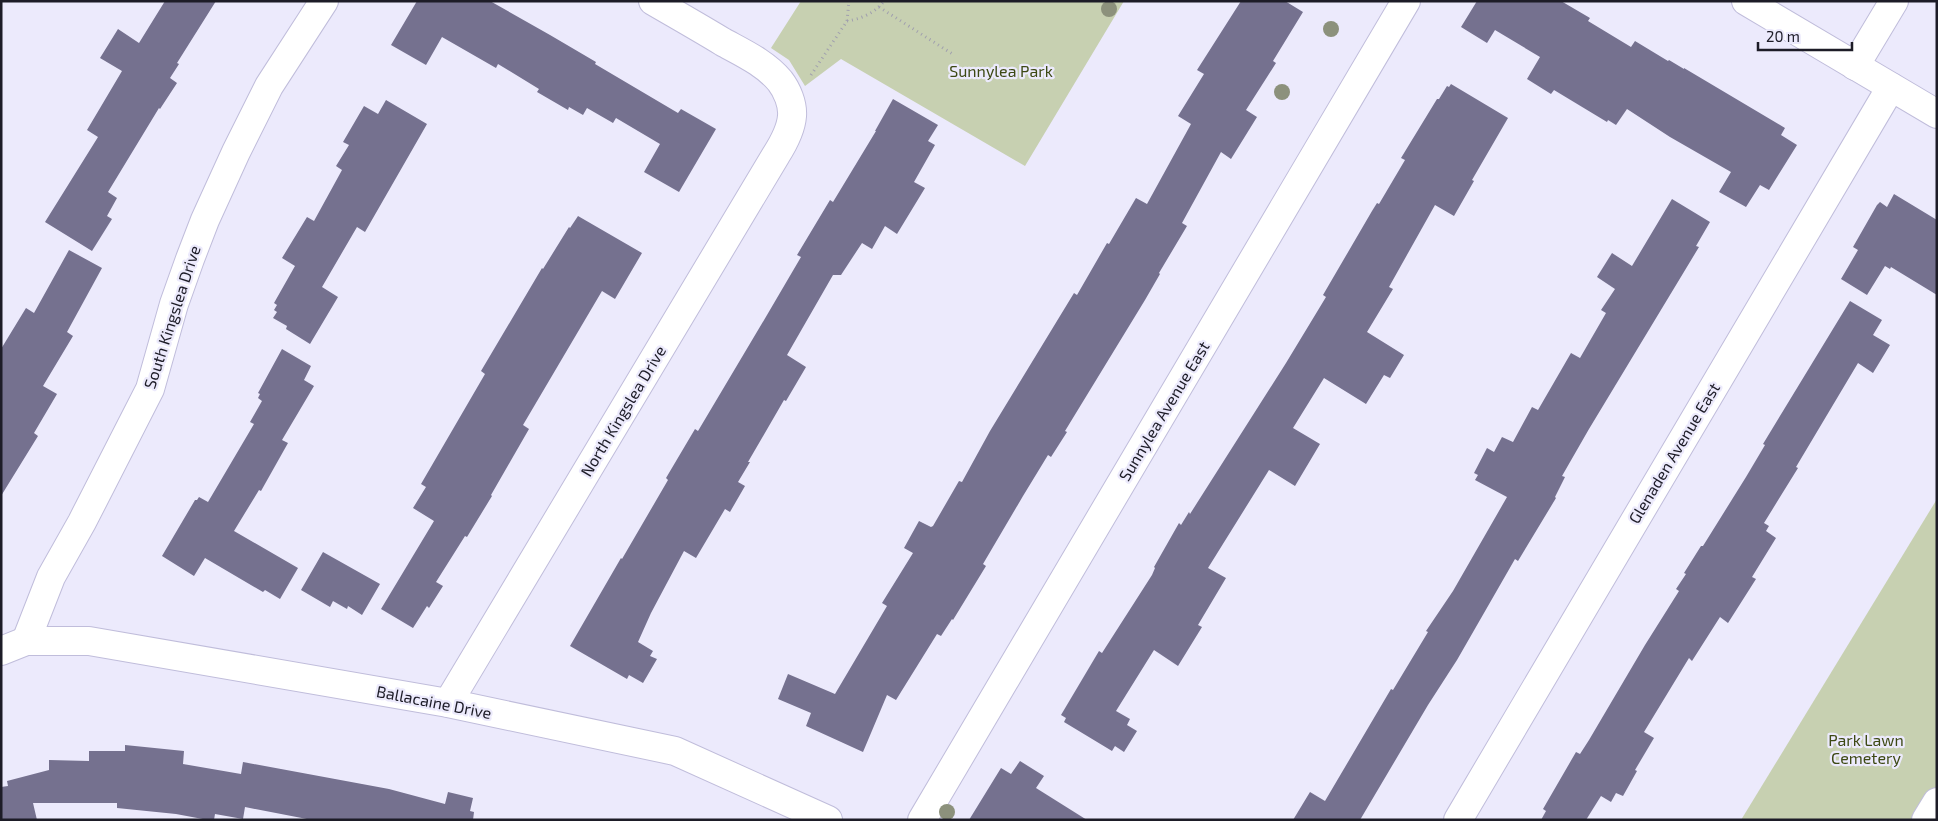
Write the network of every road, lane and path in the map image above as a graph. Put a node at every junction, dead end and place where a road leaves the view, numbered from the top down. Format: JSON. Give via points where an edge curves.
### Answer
{"nodes":[{"id":1,"x":324,"y":1,"type":"edge"},
{"id":2,"x":653,"y":1,"type":"edge"},
{"id":3,"x":849,"y":1,"type":"edge"},
{"id":4,"x":884,"y":1,"type":"edge"},
{"id":5,"x":1406,"y":1,"type":"edge"},
{"id":6,"x":1746,"y":1,"type":"edge"},
{"id":7,"x":1894,"y":1,"type":"edge"},
{"id":8,"x":880,"y":7,"type":"junction"},
{"id":9,"x":847,"y":21,"type":"junction"},
{"id":10,"x":954,"y":55,"type":"dead end"},
{"id":11,"x":1855,"y":66,"type":"junction"},
{"id":12,"x":1891,"y":87,"type":"junction"},
{"id":13,"x":792,"y":110,"type":"junction"},
{"id":14,"x":1937,"y":114,"type":"edge"},
{"id":15,"x":26,"y":641,"type":"junction"},
{"id":16,"x":1,"y":651,"type":"edge"},
{"id":17,"x":448,"y":703,"type":"junction"},
{"id":18,"x":1937,"y":802,"type":"edge"},
{"id":19,"x":828,"y":820,"type":"edge"},
{"id":20,"x":922,"y":820,"type":"edge"},
{"id":21,"x":1458,"y":820,"type":"edge"},
{"id":22,"x":1926,"y":820,"type":"edge"}],
"edges":[{"from":1,"to":15,"type":"street","name":"South Kingslea Drive","via":[[269,86],[236,152],[190,259],[150,389],[51,577]]},
{"from":2,"to":13,"type":"street","via":[[769,70],[787,92]]},
{"from":3,"to":9,"type":"path"},
{"from":4,"to":8,"type":"path"},
{"from":5,"to":20,"type":"street","name":"Sunnylea Avenue East"},
{"from":6,"to":11,"type":"street"},
{"from":7,"to":11,"type":"street"},
{"from":8,"to":9,"type":"path","via":[[860,19]]},
{"from":8,"to":10,"type":"path"},
{"from":9,"to":13,"type":"path"},
{"from":11,"to":12,"type":"street"},
{"from":12,"to":14,"type":"street"},
{"from":12,"to":21,"type":"street","name":"Glenaden Avenue East"},
{"from":13,"to":17,"type":"street","name":"North Kingslea Drive","via":[[784,143]]},
{"from":15,"to":16,"type":"street"},
{"from":15,"to":17,"type":"street","name":"Ballacaine Drive","via":[[89,641]]},
{"from":17,"to":19,"type":"street","name":"Ballacaine Drive","via":[[675,751]]},
{"from":18,"to":22,"type":"street"}]}
